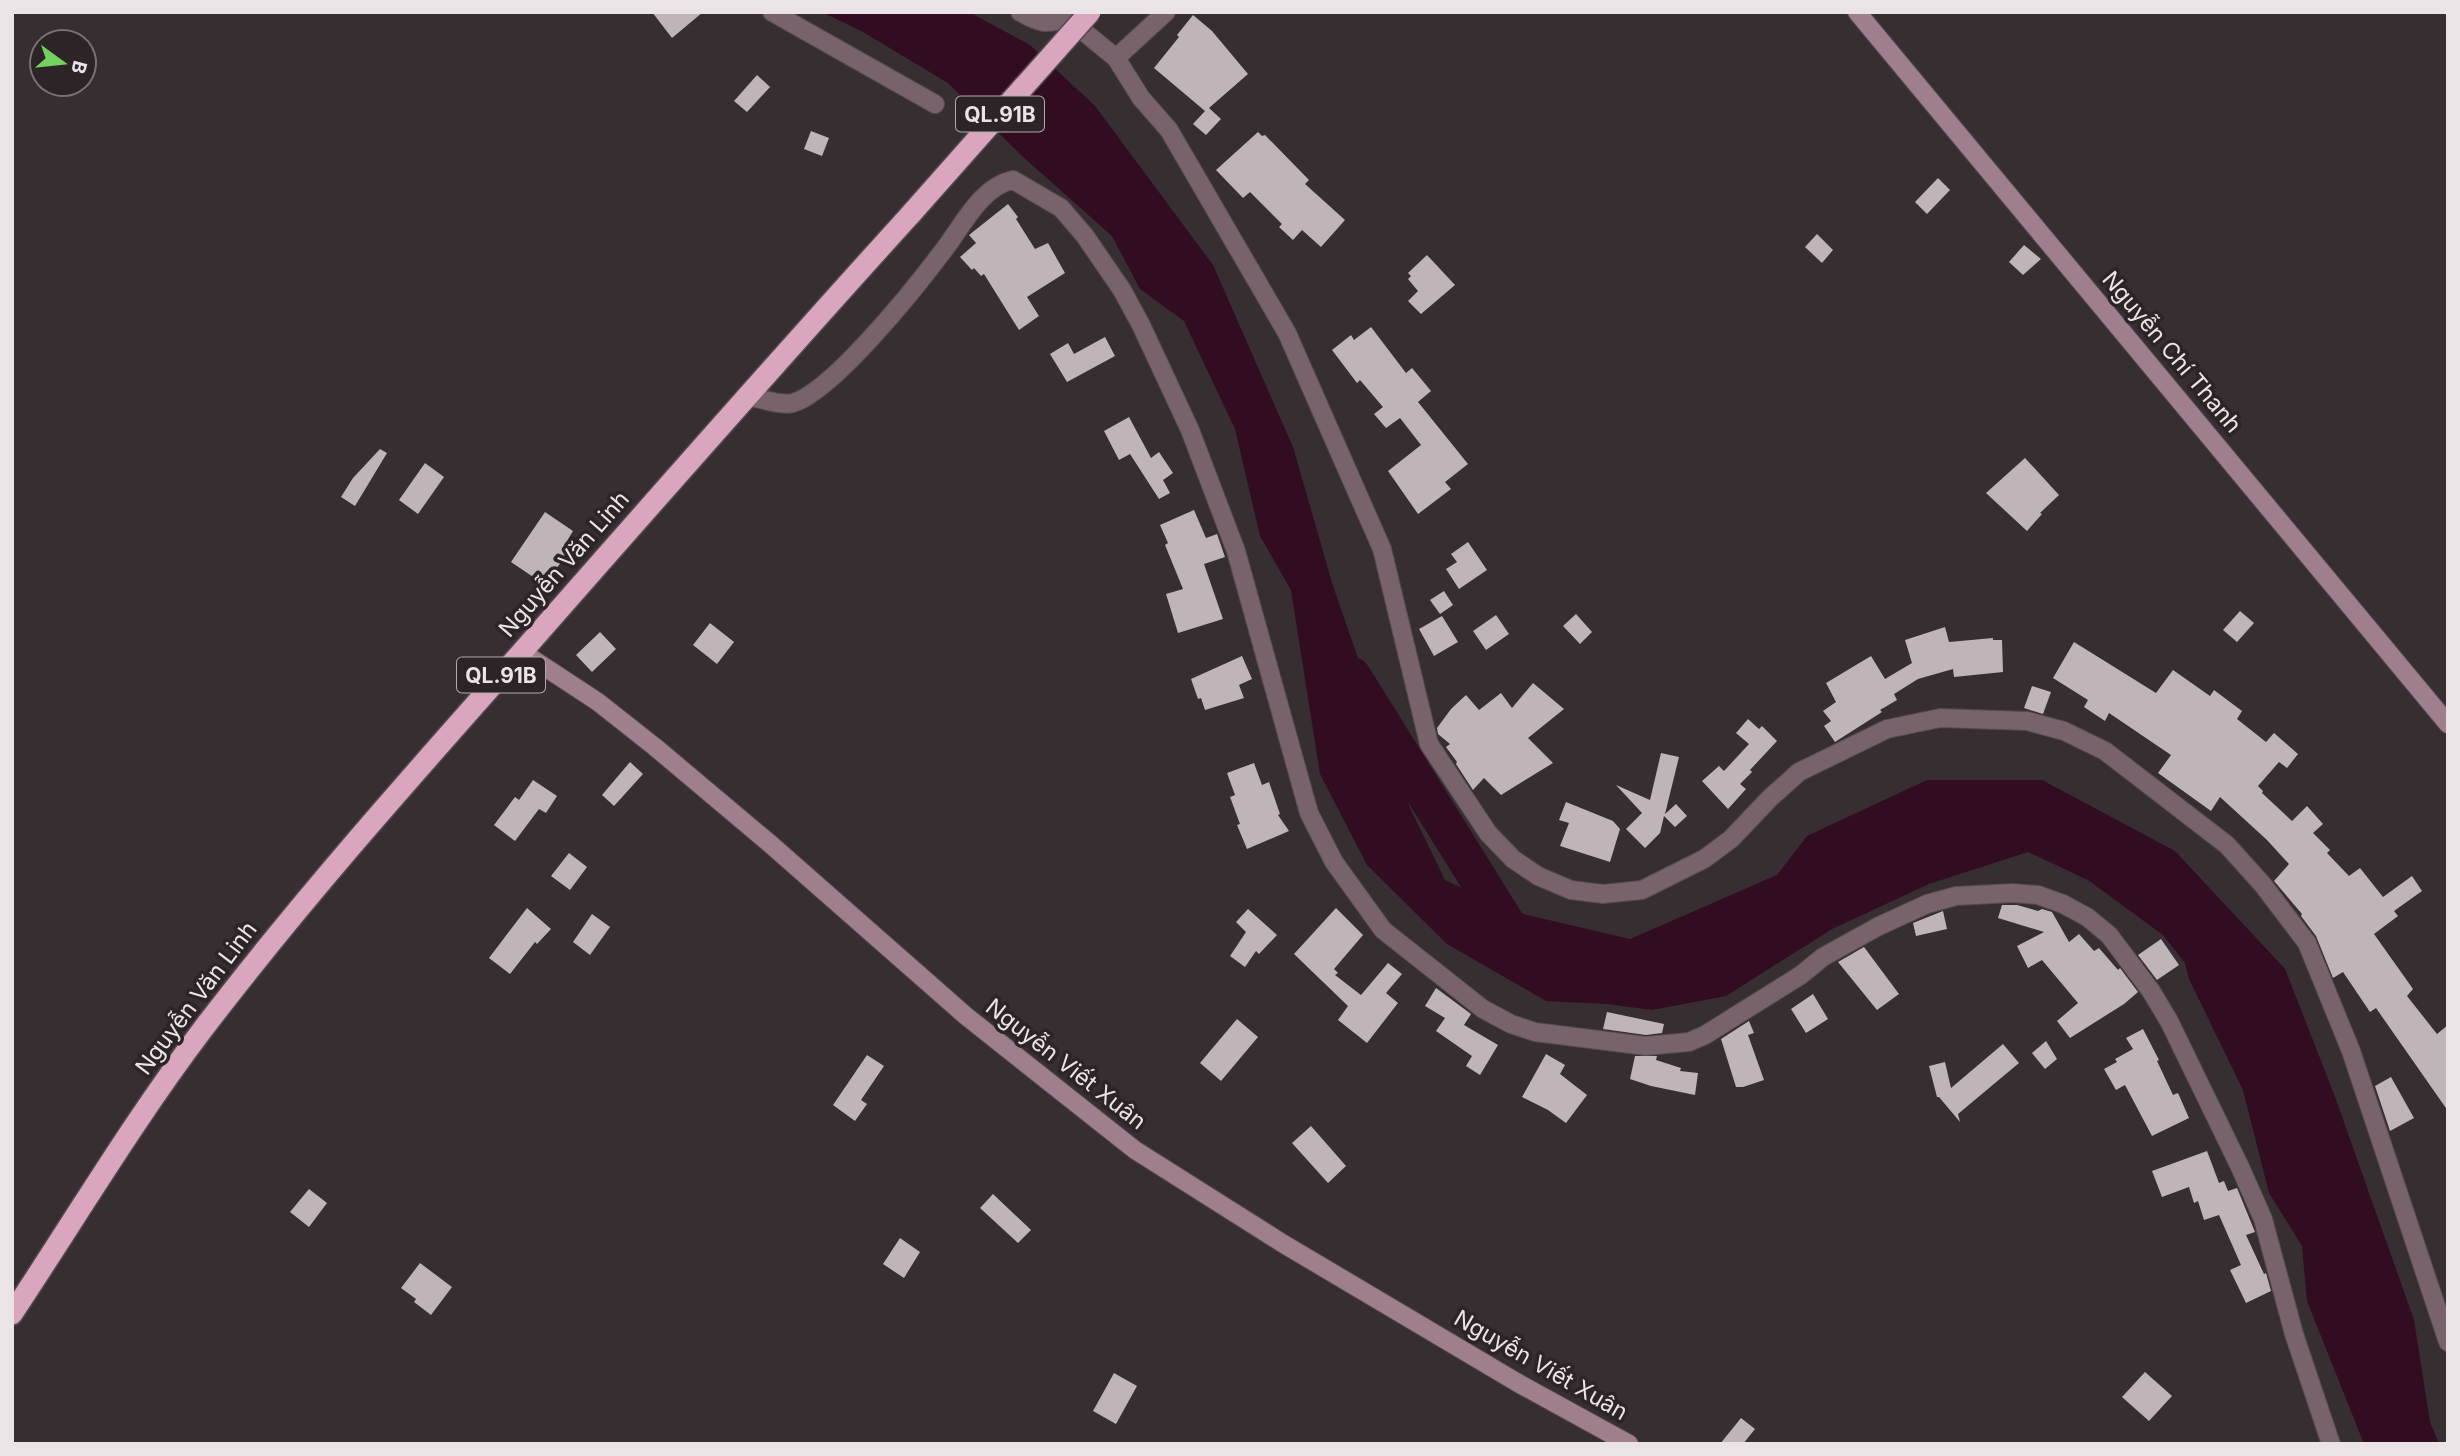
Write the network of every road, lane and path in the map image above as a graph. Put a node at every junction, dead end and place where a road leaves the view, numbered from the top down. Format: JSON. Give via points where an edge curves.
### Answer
{"nodes":[{"id":1,"x":772,"y":12,"type":"edge"},
{"id":2,"x":1020,"y":12,"type":"edge"},
{"id":3,"x":1090,"y":12,"type":"edge"},
{"id":4,"x":1166,"y":12,"type":"edge"},
{"id":5,"x":1857,"y":12,"type":"edge"},
{"id":6,"x":1067,"y":15,"type":"edge"},
{"id":7,"x":1116,"y":58,"type":"junction"},
{"id":8,"x":935,"y":104,"type":"dead end"},
{"id":9,"x":746,"y":396,"type":"junction"},
{"id":10,"x":522,"y":652,"type":"junction"},
{"id":11,"x":2448,"y":724,"type":"edge"},
{"id":12,"x":12,"y":1314,"type":"edge"},
{"id":13,"x":2448,"y":1342,"type":"edge"},
{"id":14,"x":1629,"y":1444,"type":"edge"},
{"id":15,"x":2331,"y":1444,"type":"edge"}],
"edges":[{"from":1,"to":8,"type":"street"},
{"from":2,"to":6,"type":"street","via":[[1050,24]]},
{"from":3,"to":9,"type":"highway","name":"Nguyễn Văn Linh","number":"QL.91B","bridge":true},
{"from":4,"to":7,"type":"street"},
{"from":5,"to":11,"type":"street","name":"Nguyễn Chí Thanh"},
{"from":6,"to":7,"type":"street"},
{"from":7,"to":13,"type":"street","via":[[1141,98],[1169,130],[1287,333],[1381,549],[1429,744],[1488,833],[1513,859],[1571,890],[1603,894],[1642,890],[1704,859],[1731,839],[1799,772],[1887,729],[1940,719],[2027,720],[2105,751],[2227,845],[2307,943],[2351,1051]]},
{"from":9,"to":10,"type":"highway","name":"Nguyễn Văn Linh","number":"QL.91B"},
{"from":9,"to":15,"type":"street","via":[[790,404],[821,389],[867,342],[1000,183],[1013,180],[1061,208],[1122,290],[1190,430],[1236,551],[1308,813],[1334,862],[1383,930],[1483,1009],[1511,1024],[1608,1043],[1667,1046],[1705,1035],[1823,957],[1927,904],[1956,896],[2013,893],[2038,895],[2075,911],[2109,935],[2151,991],[2226,1136],[2263,1219],[2294,1334]]},
{"from":10,"to":12,"type":"highway","name":"Nguyễn Văn Linh","number":"QL.91B","via":[[387,804],[203,1030]]},
{"from":10,"to":14,"type":"street","name":"Nguyễn Viết Xuân","via":[[655,747],[966,1016],[1135,1150],[1282,1243]]}]}
